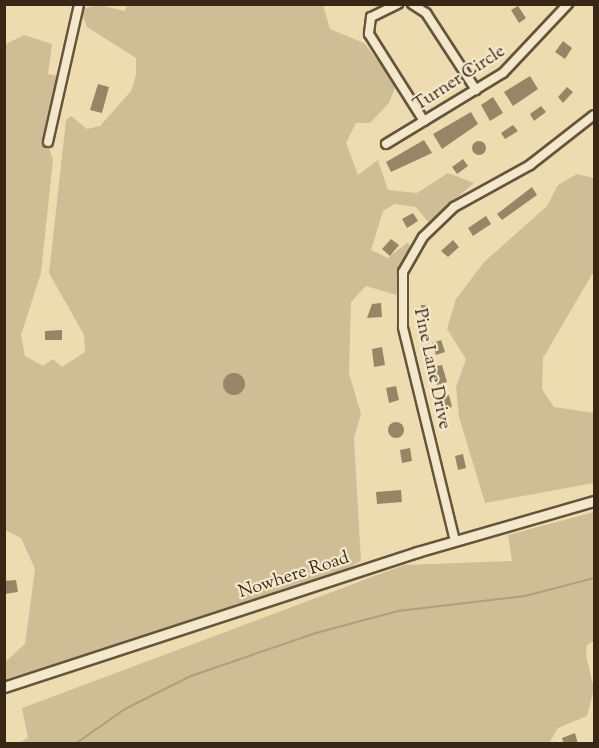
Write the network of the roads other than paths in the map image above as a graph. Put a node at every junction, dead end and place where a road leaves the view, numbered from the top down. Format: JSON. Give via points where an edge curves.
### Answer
{"nodes":[{"id":1,"x":80,"y":4,"type":"edge"},
{"id":2,"x":398,"y":4,"type":"edge"},
{"id":3,"x":412,"y":4,"type":"edge"},
{"id":4,"x":568,"y":4,"type":"edge"},
{"id":5,"x":476,"y":90,"type":"junction"},
{"id":6,"x":594,"y":115,"type":"edge"},
{"id":7,"x":424,"y":121,"type":"junction"},
{"id":8,"x":48,"y":142,"type":"dead end"},
{"id":9,"x":386,"y":144,"type":"dead end"},
{"id":10,"x":594,"y":501,"type":"edge"},
{"id":11,"x":455,"y":541,"type":"junction"},
{"id":12,"x":4,"y":687,"type":"edge"}],
"edges":[{"from":1,"to":8,"type":"street"},
{"from":2,"to":7,"type":"street","via":[[371,17],[369,34]]},
{"from":3,"to":5,"type":"street","via":[[426,13]]},
{"from":4,"to":5,"type":"street","name":"Turner Circle","via":[[523,56]]},
{"from":5,"to":7,"type":"street","name":"Turner Circle"},
{"from":6,"to":11,"type":"street","name":"Pine Lane Drive","via":[[530,165],[454,207],[423,237],[403,272],[403,327]]},
{"from":7,"to":9,"type":"street","name":"Turner Circle"},
{"from":10,"to":11,"type":"street","name":"Nowhere Road"},
{"from":11,"to":12,"type":"street","name":"Nowhere Road"}]}
